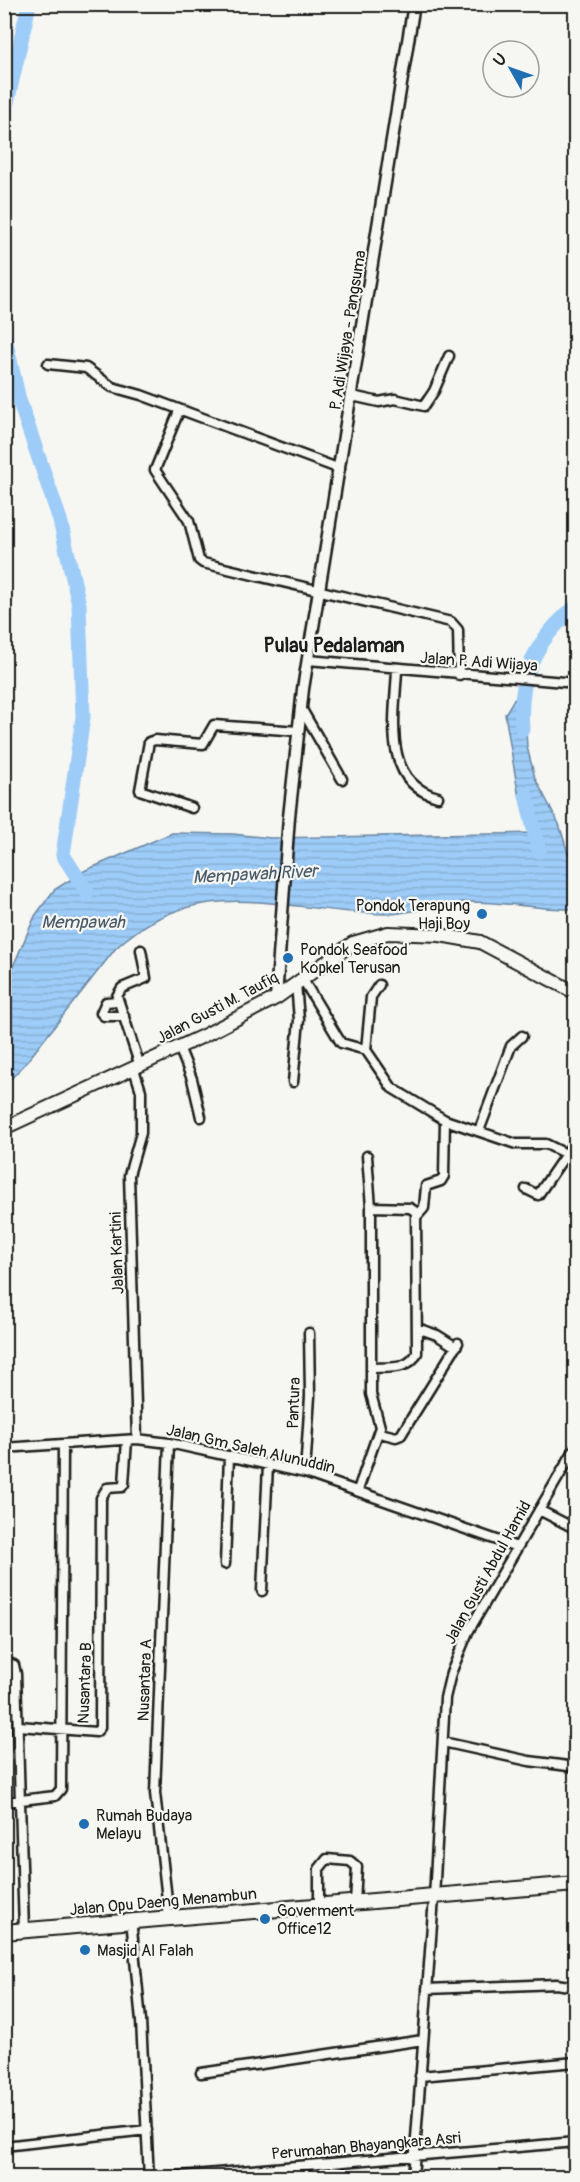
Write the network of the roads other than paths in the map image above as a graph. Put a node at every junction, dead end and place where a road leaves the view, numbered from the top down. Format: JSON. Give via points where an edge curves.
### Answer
{"nodes":[{"id":1,"x":414,"y":4,"type":"edge"},
{"id":2,"x":448,"y":356,"type":"dead end"},
{"id":3,"x":48,"y":363,"type":"dead end"},
{"id":4,"x":352,"y":396,"type":"junction"},
{"id":5,"x":178,"y":411,"type":"junction"},
{"id":6,"x":340,"y":470,"type":"junction"},
{"id":7,"x":319,"y":590,"type":"junction"},
{"id":8,"x":308,"y":660,"type":"junction"},
{"id":9,"x":397,"y":670,"type":"junction"},
{"id":10,"x":459,"y":675,"type":"junction"},
{"id":11,"x":576,"y":683,"type":"edge"},
{"id":12,"x":301,"y":708,"type":"junction"},
{"id":13,"x":298,"y":731,"type":"junction"},
{"id":14,"x":342,"y":778,"type":"dead end"},
{"id":15,"x":438,"y":796,"type":"dead end"},
{"id":16,"x":192,"y":808,"type":"dead end"},
{"id":17,"x":141,"y":950,"type":"dead end"},
{"id":18,"x":299,"y":981,"type":"junction"},
{"id":19,"x":379,"y":985,"type":"dead end"},
{"id":20,"x":576,"y":993,"type":"edge"},
{"id":21,"x":276,"y":998,"type":"junction"},
{"id":22,"x":118,"y":1001,"type":"junction"},
{"id":23,"x":124,"y":1016,"type":"junction"},
{"id":24,"x":522,"y":1036,"type":"dead end"},
{"id":25,"x":179,"y":1047,"type":"junction"},
{"id":26,"x":366,"y":1050,"type":"junction"},
{"id":27,"x":137,"y":1067,"type":"junction"},
{"id":28,"x":293,"y":1082,"type":"dead end"},
{"id":29,"x":201,"y":1117,"type":"dead end"},
{"id":30,"x":445,"y":1120,"type":"junction"},
{"id":31,"x":4,"y":1128,"type":"edge"},
{"id":32,"x":479,"y":1131,"type":"junction"},
{"id":33,"x":576,"y":1140,"type":"edge"},
{"id":34,"x":566,"y":1154,"type":"junction"},
{"id":35,"x":367,"y":1156,"type":"dead end"},
{"id":36,"x":576,"y":1160,"type":"edge"},
{"id":37,"x":526,"y":1189,"type":"dead end"},
{"id":38,"x":371,"y":1207,"type":"junction"},
{"id":39,"x":417,"y":1216,"type":"junction"},
{"id":40,"x":417,"y":1328,"type":"junction"},
{"id":41,"x":309,"y":1333,"type":"dead end"},
{"id":42,"x":371,"y":1368,"type":"junction"},
{"id":43,"x":380,"y":1433,"type":"junction"},
{"id":44,"x":132,"y":1440,"type":"junction"},
{"id":45,"x":169,"y":1443,"type":"junction"},
{"id":46,"x":63,"y":1444,"type":"junction"},
{"id":47,"x":576,"y":1447,"type":"edge"},
{"id":48,"x":4,"y":1448,"type":"edge"},
{"id":49,"x":229,"y":1456,"type":"junction"},
{"id":50,"x":268,"y":1465,"type":"junction"},
{"id":51,"x":305,"y":1473,"type":"junction"},
{"id":52,"x":358,"y":1490,"type":"junction"},
{"id":53,"x":539,"y":1509,"type":"junction"},
{"id":54,"x":576,"y":1529,"type":"edge"},
{"id":55,"x":517,"y":1547,"type":"junction"},
{"id":56,"x":225,"y":1564,"type":"dead end"},
{"id":57,"x":262,"y":1591,"type":"dead end"},
{"id":58,"x":4,"y":1661,"type":"edge"},
{"id":59,"x":19,"y":1726,"type":"junction"},
{"id":60,"x":62,"y":1730,"type":"junction"},
{"id":61,"x":443,"y":1742,"type":"junction"},
{"id":62,"x":576,"y":1767,"type":"edge"},
{"id":63,"x":21,"y":1799,"type":"junction"},
{"id":64,"x":4,"y":1802,"type":"edge"},
{"id":65,"x":576,"y":1884,"type":"edge"},
{"id":66,"x":434,"y":1898,"type":"junction"},
{"id":67,"x":355,"y":1903,"type":"junction"},
{"id":68,"x":319,"y":1905,"type":"junction"},
{"id":69,"x":169,"y":1917,"type":"junction"},
{"id":70,"x":132,"y":1919,"type":"junction"},
{"id":71,"x":24,"y":1930,"type":"junction"},
{"id":72,"x":4,"y":1932,"type":"edge"},
{"id":73,"x":576,"y":1987,"type":"edge"},
{"id":74,"x":427,"y":1989,"type":"junction"},
{"id":75,"x":423,"y":2040,"type":"junction"},
{"id":76,"x":576,"y":2062,"type":"edge"},
{"id":77,"x":201,"y":2073,"type":"dead end"},
{"id":78,"x":420,"y":2076,"type":"junction"},
{"id":79,"x":147,"y":2130,"type":"junction"},
{"id":80,"x":576,"y":2142,"type":"edge"},
{"id":81,"x":4,"y":2146,"type":"edge"},
{"id":82,"x":415,"y":2157,"type":"junction"},
{"id":83,"x":149,"y":2178,"type":"edge"},
{"id":84,"x":158,"y":2178,"type":"edge"},
{"id":85,"x":413,"y":2178,"type":"edge"}],
"edges":[{"from":1,"to":4,"type":"street","name":"P. Adi Wijaya - Pangsuma"},
{"from":2,"to":4,"type":"street","via":[[424,406]]},
{"from":3,"to":5,"type":"street","via":[[86,369],[112,387]]},
{"from":4,"to":6,"type":"street","name":"P. Adi Wijaya - Pangsuma"},
{"from":5,"to":6,"type":"street"},
{"from":5,"to":7,"type":"street","via":[[155,470],[189,521],[199,560]]},
{"from":6,"to":7,"type":"street","name":"P. Adi Wijaya - Pangsuma"},
{"from":7,"to":8,"type":"street","name":"P. Adi Wijaya - Pangsuma"},
{"from":7,"to":10,"type":"street","via":[[454,624],[458,630]]},
{"from":8,"to":9,"type":"street","name":"Jalan P. Adi Wijaya"},
{"from":8,"to":12,"type":"street","name":"P. Adi Wijaya - Pangsuma"},
{"from":9,"to":10,"type":"street","name":"Jalan P. Adi Wijaya"},
{"from":9,"to":15,"type":"street","via":[[394,748],[414,787]]},
{"from":10,"to":11,"type":"street","name":"Jalan P. Adi Wijaya"},
{"from":12,"to":13,"type":"street","name":"P. Adi Wijaya - Pangsuma"},
{"from":12,"to":14,"type":"street"},
{"from":13,"to":16,"type":"street","via":[[214,725],[203,744],[149,742],[140,790]]},
{"from":13,"to":21,"type":"street","name":"P. Adi Wijaya - Pangsuma"},
{"from":17,"to":22,"type":"street","via":[[146,978],[122,988]]},
{"from":18,"to":20,"type":"main road","name":"Jalan Gusti M. Taufiq","via":[[336,952],[388,933],[467,938],[486,944]]},
{"from":18,"to":21,"type":"main road","name":"Jalan Gusti M. Taufiq"},
{"from":18,"to":26,"type":"street","via":[[341,1043]]},
{"from":18,"to":28,"type":"street"},
{"from":19,"to":26,"type":"street","via":[[371,997]]},
{"from":21,"to":25,"type":"main road","name":"Jalan Gusti M. Taufiq"},
{"from":22,"to":23,"type":"street","name":"Jalan Kartini"},
{"from":22,"to":23,"type":"street","via":[[106,1002],[101,1013]]},
{"from":23,"to":27,"type":"street","name":"Jalan Kartini"},
{"from":24,"to":32,"type":"street","via":[[511,1046]]},
{"from":25,"to":27,"type":"main road","name":"Jalan Gusti M. Taufiq"},
{"from":25,"to":29,"type":"street"},
{"from":26,"to":30,"type":"street","via":[[392,1088]]},
{"from":27,"to":31,"type":"main road","name":"Jalan Gusti M. Taufiq"},
{"from":27,"to":44,"type":"street","name":"Jalan Kartini","via":[[142,1104],[139,1147],[129,1175]]},
{"from":30,"to":32,"type":"street"},
{"from":30,"to":39,"type":"street","via":[[444,1176],[426,1186],[424,1208]]},
{"from":32,"to":34,"type":"street","via":[[516,1144],[546,1144]]},
{"from":33,"to":34,"type":"street"},
{"from":34,"to":36,"type":"street"},
{"from":34,"to":37,"type":"street","via":[[540,1192],[535,1195]]},
{"from":35,"to":38,"type":"street"},
{"from":38,"to":39,"type":"street","via":[[410,1208]]},
{"from":38,"to":42,"type":"street"},
{"from":39,"to":40,"type":"street"},
{"from":40,"to":42,"type":"street","via":[[417,1353],[409,1365]]},
{"from":40,"to":43,"type":"street","via":[[457,1345],[401,1435]]},
{"from":41,"to":51,"type":"street","name":"Pantura"},
{"from":42,"to":43,"type":"street","via":[[371,1394]]},
{"from":43,"to":52,"type":"street"},
{"from":44,"to":45,"type":"street","name":"Jalan Gm Saleh Alunuddin"},
{"from":44,"to":46,"type":"street","name":"Jalan Gm Saleh Alunuddin"},
{"from":44,"to":60,"type":"street","name":"Nusantara B","via":[[124,1484],[107,1488],[101,1498],[100,1728],[96,1732]]},
{"from":45,"to":49,"type":"street","name":"Jalan Gm Saleh Alunuddin"},
{"from":45,"to":69,"type":"street","name":"Nusantara A","via":[[155,1793]]},
{"from":46,"to":48,"type":"street","name":"Jalan Gm Saleh Alunuddin"},
{"from":46,"to":60,"type":"street","name":"Nusantara B"},
{"from":47,"to":53,"type":"street","name":"Jalan Gusti Abdul Hamid"},
{"from":49,"to":50,"type":"street","name":"Jalan Gm Saleh Alunuddin"},
{"from":49,"to":56,"type":"street"},
{"from":50,"to":51,"type":"street","name":"Jalan Gm Saleh Alunuddin"},
{"from":50,"to":57,"type":"street"},
{"from":51,"to":52,"type":"street","name":"Jalan Gm Saleh Alunuddin"},
{"from":52,"to":55,"type":"street","name":"Jalan Gm Saleh Alunuddin"},
{"from":53,"to":54,"type":"street"},
{"from":53,"to":55,"type":"street","name":"Jalan Gusti Abdul Hamid"},
{"from":55,"to":61,"type":"street","name":"Jalan Gusti Abdul Hamid","via":[[458,1652],[445,1698]]},
{"from":58,"to":59,"type":"street","via":[[16,1668]]},
{"from":59,"to":60,"type":"street"},
{"from":59,"to":63,"type":"street"},
{"from":60,"to":63,"type":"street","via":[[60,1792],[55,1796]]},
{"from":61,"to":62,"type":"street"},
{"from":61,"to":66,"type":"street","name":"Jalan Gusti Abdul Hamid"},
{"from":63,"to":64,"type":"street"},
{"from":63,"to":71,"type":"street"},
{"from":65,"to":66,"type":"highway","name":"Jalan Opu Daeng Menambun"},
{"from":66,"to":67,"type":"highway","name":"Jalan Opu Daeng Menambun"},
{"from":66,"to":74,"type":"street","name":"Jalan Gusti Abdul Hamid"},
{"from":67,"to":68,"type":"highway","name":"Jalan Opu Daeng Menambun"},
{"from":67,"to":68,"type":"street","via":[[357,1867],[350,1861],[327,1859],[320,1869]]},
{"from":68,"to":69,"type":"highway","name":"Jalan Opu Daeng Menambun"},
{"from":69,"to":70,"type":"highway","name":"Jalan Opu Daeng Menambun"},
{"from":70,"to":71,"type":"highway","name":"Jalan Opu Daeng Menambun"},
{"from":70,"to":79,"type":"street"},
{"from":71,"to":72,"type":"highway","name":"Jalan Opu Daeng Menambun"},
{"from":73,"to":74,"type":"street","via":[[556,1983]]},
{"from":74,"to":75,"type":"street","name":"Jalan Gusti Abdul Hamid"},
{"from":75,"to":77,"type":"street"},
{"from":75,"to":78,"type":"street","name":"Jalan Gusti Abdul Hamid"},
{"from":76,"to":78,"type":"street"},
{"from":78,"to":82,"type":"street","name":"Jalan Gusti Abdul Hamid"},
{"from":79,"to":81,"type":"street"},
{"from":79,"to":83,"type":"street"},
{"from":80,"to":82,"type":"street","name":"Perumahan Bhayangkara Asri"},
{"from":82,"to":84,"type":"street","name":"Perumahan Bhayangkara Asri"},
{"from":82,"to":85,"type":"street","name":"Jalan Gusti Abdul Hamid"}]}
